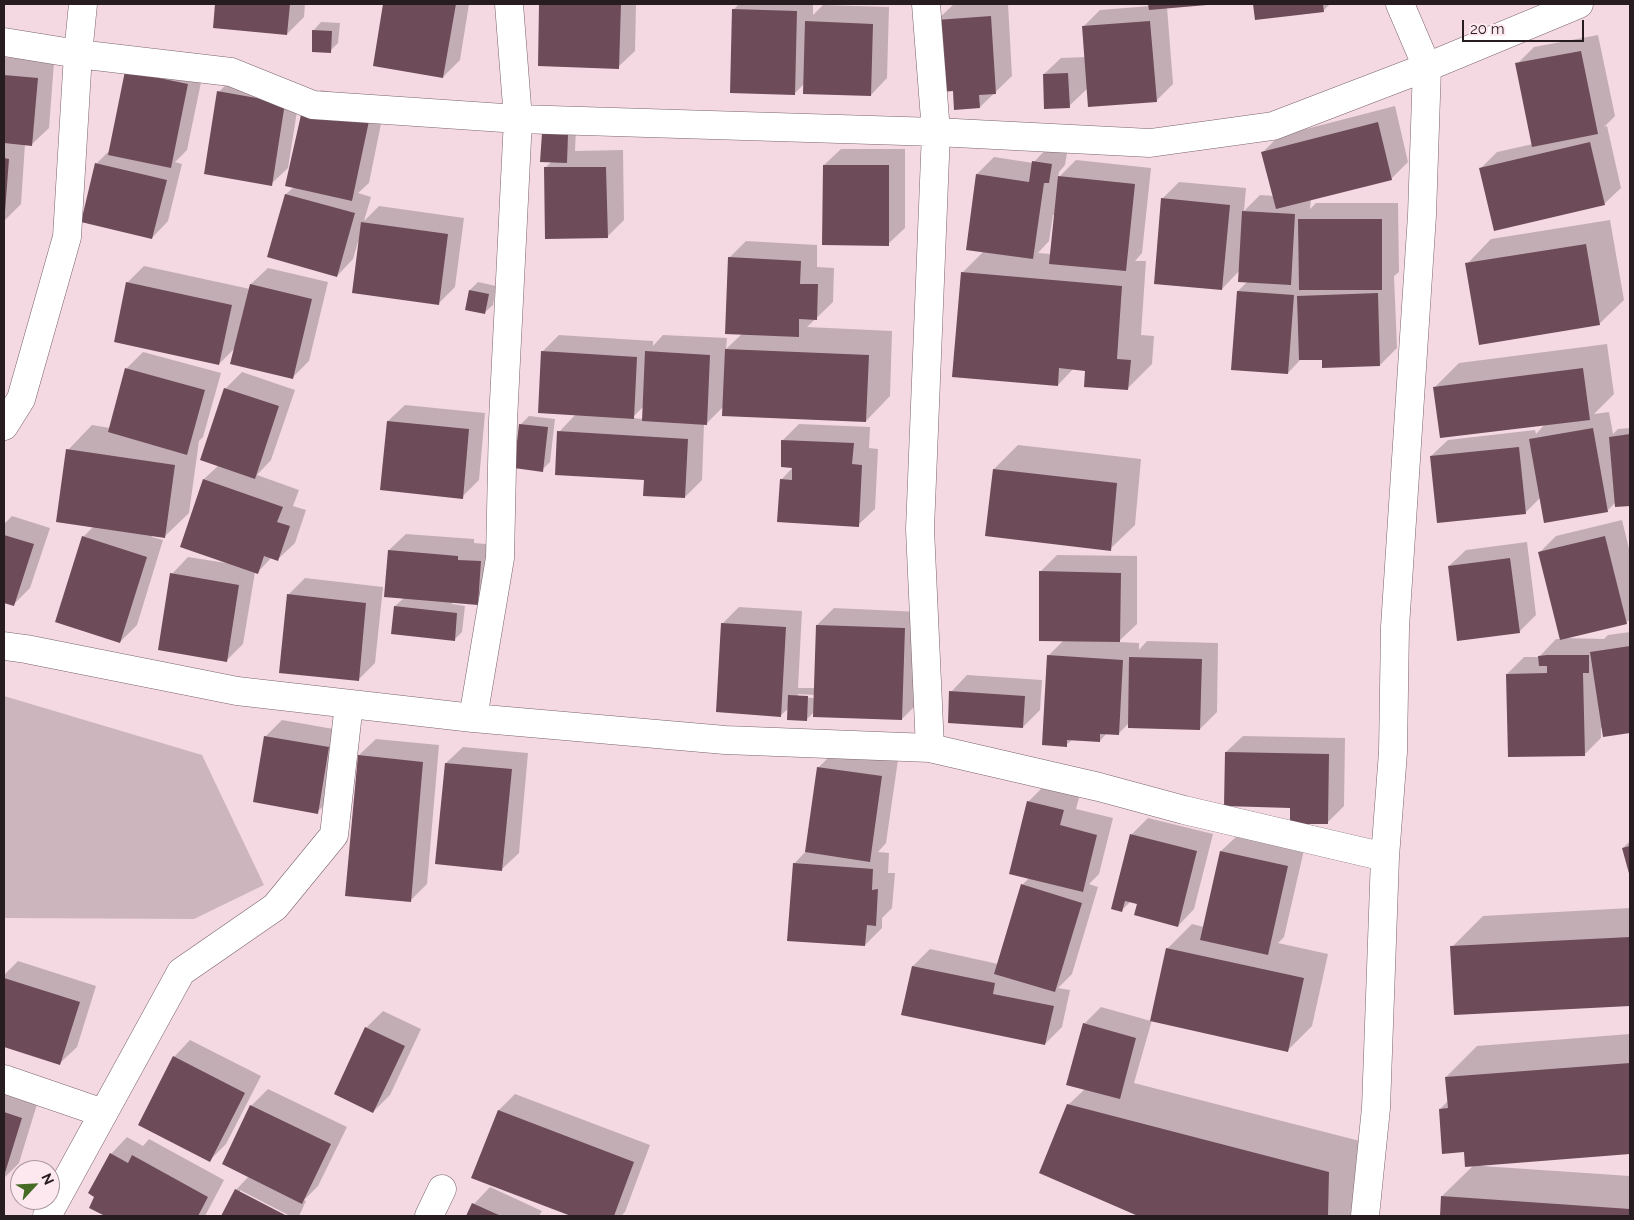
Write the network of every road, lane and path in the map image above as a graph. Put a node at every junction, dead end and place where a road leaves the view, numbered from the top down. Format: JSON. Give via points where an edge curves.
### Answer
{"nodes":[{"id":1,"x":83,"y":4,"type":"edge"},
{"id":2,"x":509,"y":4,"type":"edge"},
{"id":3,"x":926,"y":4,"type":"edge"},
{"id":4,"x":1400,"y":4,"type":"edge"},
{"id":5,"x":1578,"y":4,"type":"edge"},
{"id":6,"x":4,"y":42,"type":"edge"},
{"id":7,"x":78,"y":54,"type":"junction"},
{"id":8,"x":1427,"y":67,"type":"junction"},
{"id":9,"x":518,"y":119,"type":"junction"},
{"id":10,"x":936,"y":132,"type":"junction"},
{"id":11,"x":4,"y":426,"type":"edge"},
{"id":12,"x":4,"y":646,"type":"edge"},
{"id":13,"x":349,"y":704,"type":"junction"},
{"id":14,"x":473,"y":718,"type":"junction"},
{"id":15,"x":930,"y":748,"type":"junction"},
{"id":16,"x":1385,"y":857,"type":"junction"},
{"id":17,"x":4,"y":1079,"type":"edge"},
{"id":18,"x":103,"y":1113,"type":"junction"},
{"id":19,"x":442,"y":1189,"type":"dead end"},
{"id":20,"x":47,"y":1216,"type":"edge"},
{"id":21,"x":429,"y":1216,"type":"edge"},
{"id":22,"x":1365,"y":1216,"type":"edge"}],
"edges":[{"from":1,"to":7,"type":"street"},
{"from":2,"to":9,"type":"street"},
{"from":3,"to":10,"type":"street"},
{"from":4,"to":8,"type":"street"},
{"from":5,"to":8,"type":"street"},
{"from":6,"to":7,"type":"street"},
{"from":7,"to":9,"type":"street","via":[[231,72],[313,105]]},
{"from":7,"to":11,"type":"street","via":[[67,237],[21,399]]},
{"from":8,"to":10,"type":"street","via":[[1273,126],[1150,143]]},
{"from":8,"to":16,"type":"street","via":[[1422,215],[1395,627],[1393,752]]},
{"from":9,"to":10,"type":"street"},
{"from":9,"to":14,"type":"street","via":[[503,421],[500,558]]},
{"from":10,"to":15,"type":"street","via":[[920,529]]},
{"from":12,"to":13,"type":"street","via":[[237,691]]},
{"from":13,"to":14,"type":"street"},
{"from":13,"to":18,"type":"street","via":[[334,835],[275,907],[181,972]]},
{"from":14,"to":15,"type":"street","via":[[724,740]]},
{"from":15,"to":16,"type":"street"},
{"from":16,"to":22,"type":"street","via":[[1376,1108]]},
{"from":17,"to":18,"type":"street"},
{"from":18,"to":20,"type":"street"},
{"from":19,"to":21,"type":"street"}]}
